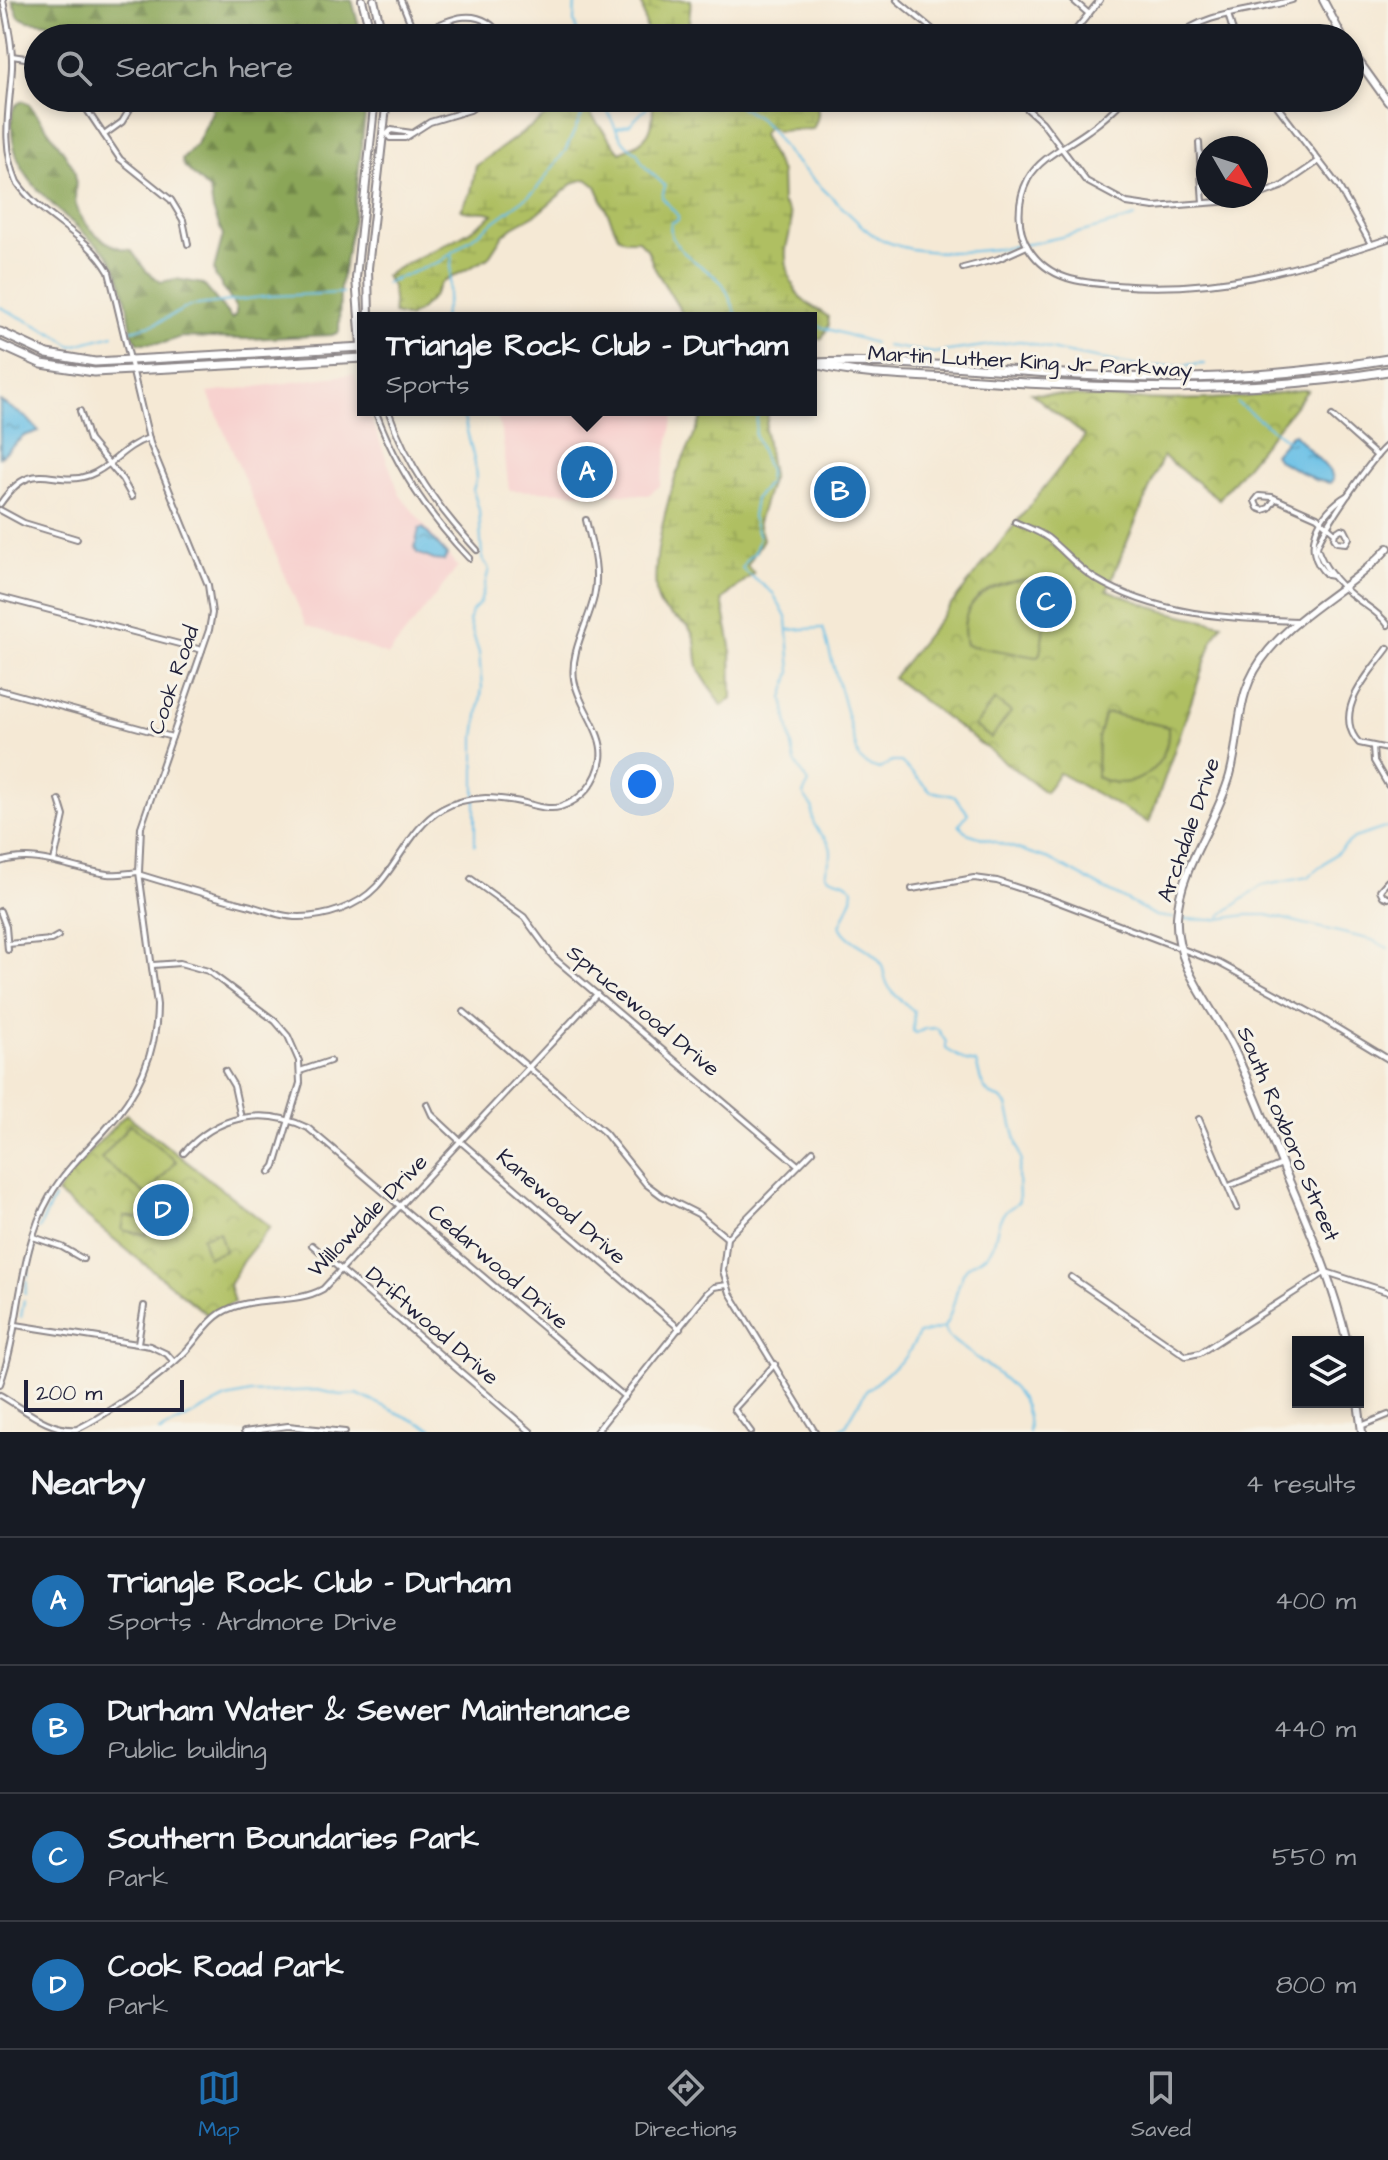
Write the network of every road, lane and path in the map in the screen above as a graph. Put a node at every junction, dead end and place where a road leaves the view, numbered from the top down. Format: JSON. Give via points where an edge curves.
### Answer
{"nodes":[{"id":1,"x":3,"y":0,"type":"edge"},
{"id":2,"x":362,"y":0,"type":"edge"},
{"id":3,"x":374,"y":0,"type":"edge"},
{"id":4,"x":401,"y":0,"type":"edge"},
{"id":5,"x":897,"y":0,"type":"edge"},
{"id":6,"x":1073,"y":0,"type":"edge"},
{"id":7,"x":1100,"y":0,"type":"edge"},
{"id":8,"x":1292,"y":0,"type":"edge"},
{"id":9,"x":1323,"y":0,"type":"edge"},
{"id":10,"x":1089,"y":14,"type":"junction"},
{"id":11,"x":1228,"y":14,"type":"junction"},
{"id":12,"x":368,"y":24,"type":"edge"},
{"id":13,"x":380,"y":24,"type":"edge"},
{"id":14,"x":411,"y":24,"type":"edge"},
{"id":15,"x":442,"y":24,"type":"edge"},
{"id":16,"x":490,"y":24,"type":"edge"},
{"id":17,"x":926,"y":24,"type":"edge"},
{"id":18,"x":1081,"y":24,"type":"edge"},
{"id":19,"x":1198,"y":24,"type":"edge"},
{"id":20,"x":1231,"y":24,"type":"edge"},
{"id":21,"x":1336,"y":24,"type":"edge"},
{"id":22,"x":12,"y":56,"type":"junction"},
{"id":23,"x":24,"y":58,"type":"edge"},
{"id":24,"x":1364,"y":69,"type":"edge"},
{"id":25,"x":1388,"y":102,"type":"edge"},
{"id":26,"x":88,"y":112,"type":"edge"},
{"id":27,"x":128,"y":112,"type":"edge"},
{"id":28,"x":374,"y":112,"type":"edge"},
{"id":29,"x":387,"y":112,"type":"edge"},
{"id":30,"x":462,"y":112,"type":"edge"},
{"id":31,"x":1032,"y":112,"type":"edge"},
{"id":32,"x":1111,"y":112,"type":"edge"},
{"id":33,"x":1282,"y":112,"type":"edge"},
{"id":34,"x":386,"y":134,"type":"junction"},
{"id":35,"x":104,"y":135,"type":"junction"},
{"id":36,"x":1061,"y":149,"type":"junction"},
{"id":37,"x":1319,"y":161,"type":"junction"},
{"id":38,"x":1268,"y":193,"type":"edge"},
{"id":39,"x":1196,"y":204,"type":"edge"},
{"id":40,"x":1388,"y":239,"type":"edge"},
{"id":41,"x":188,"y":244,"type":"dead end"},
{"id":42,"x":1371,"y":244,"type":"junction"},
{"id":43,"x":1027,"y":246,"type":"junction"},
{"id":44,"x":963,"y":268,"type":"dead end"},
{"id":45,"x":359,"y":312,"type":"edge"},
{"id":46,"x":369,"y":312,"type":"edge"},
{"id":47,"x":0,"y":332,"type":"edge"},
{"id":48,"x":0,"y":345,"type":"edge"},
{"id":49,"x":357,"y":347,"type":"edge"},
{"id":50,"x":357,"y":359,"type":"edge"},
{"id":51,"x":1388,"y":359,"type":"edge"},
{"id":52,"x":130,"y":361,"type":"junction"},
{"id":53,"x":817,"y":363,"type":"edge"},
{"id":54,"x":817,"y":364,"type":"edge"},
{"id":55,"x":133,"y":371,"type":"junction"},
{"id":56,"x":1388,"y":371,"type":"edge"},
{"id":57,"x":80,"y":411,"type":"dead end"},
{"id":58,"x":378,"y":416,"type":"edge"},
{"id":59,"x":390,"y":416,"type":"edge"},
{"id":60,"x":1332,"y":416,"type":"dead end"},
{"id":61,"x":149,"y":438,"type":"junction"},
{"id":62,"x":1388,"y":445,"type":"edge"},
{"id":63,"x":1377,"y":456,"type":"junction"},
{"id":64,"x":109,"y":463,"type":"junction"},
{"id":65,"x":132,"y":497,"type":"dead end"},
{"id":66,"x":1275,"y":499,"type":"junction"},
{"id":67,"x":0,"y":507,"type":"edge"},
{"id":68,"x":586,"y":520,"type":"dead end"},
{"id":69,"x":1015,"y":522,"type":"dead end"},
{"id":70,"x":1325,"y":523,"type":"junction"},
{"id":71,"x":1335,"y":533,"type":"dead end"},
{"id":72,"x":77,"y":539,"type":"dead end"},
{"id":73,"x":1388,"y":548,"type":"edge"},
{"id":74,"x":477,"y":550,"type":"dead end"},
{"id":75,"x":469,"y":558,"type":"dead end"},
{"id":76,"x":1344,"y":588,"type":"junction"},
{"id":77,"x":0,"y":597,"type":"edge"},
{"id":78,"x":1386,"y":617,"type":"edge"},
{"id":79,"x":1299,"y":621,"type":"junction"},
{"id":80,"x":1388,"y":625,"type":"edge"},
{"id":81,"x":1388,"y":648,"type":"edge"},
{"id":82,"x":202,"y":650,"type":"junction"},
{"id":83,"x":0,"y":690,"type":"edge"},
{"id":84,"x":172,"y":737,"type":"junction"},
{"id":85,"x":1373,"y":747,"type":"junction"},
{"id":86,"x":1388,"y":749,"type":"edge"},
{"id":87,"x":1388,"y":785,"type":"edge"},
{"id":88,"x":59,"y":800,"type":"dead end"},
{"id":89,"x":54,"y":861,"type":"junction"},
{"id":90,"x":0,"y":862,"type":"edge"},
{"id":91,"x":139,"y":873,"type":"junction"},
{"id":92,"x":471,"y":879,"type":"dead end"},
{"id":93,"x":1388,"y":881,"type":"edge"},
{"id":94,"x":912,"y":889,"type":"dead end"},
{"id":95,"x":1388,"y":898,"type":"edge"},
{"id":96,"x":0,"y":911,"type":"edge"},
{"id":97,"x":58,"y":936,"type":"dead end"},
{"id":98,"x":1180,"y":947,"type":"junction"},
{"id":99,"x":153,"y":965,"type":"junction"},
{"id":100,"x":597,"y":994,"type":"junction"},
{"id":101,"x":464,"y":1012,"type":"dead end"},
{"id":102,"x":1388,"y":1059,"type":"edge"},
{"id":103,"x":330,"y":1061,"type":"dead end"},
{"id":104,"x":529,"y":1068,"type":"junction"},
{"id":105,"x":225,"y":1071,"type":"dead end"},
{"id":106,"x":300,"y":1071,"type":"junction"},
{"id":107,"x":427,"y":1104,"type":"dead end"},
{"id":108,"x":241,"y":1118,"type":"junction"},
{"id":109,"x":1199,"y":1119,"type":"dead end"},
{"id":110,"x":289,"y":1120,"type":"junction"},
{"id":111,"x":461,"y":1141,"type":"junction"},
{"id":112,"x":813,"y":1151,"type":"dead end"},
{"id":113,"x":184,"y":1153,"type":"dead end"},
{"id":114,"x":1282,"y":1164,"type":"junction"},
{"id":115,"x":798,"y":1165,"type":"junction"},
{"id":116,"x":270,"y":1172,"type":"dead end"},
{"id":117,"x":1228,"y":1186,"type":"junction"},
{"id":118,"x":401,"y":1205,"type":"junction"},
{"id":119,"x":1237,"y":1208,"type":"dead end"},
{"id":120,"x":33,"y":1237,"type":"junction"},
{"id":121,"x":727,"y":1238,"type":"junction"},
{"id":122,"x":312,"y":1245,"type":"dead end"},
{"id":123,"x":83,"y":1259,"type":"dead end"},
{"id":124,"x":342,"y":1270,"type":"junction"},
{"id":125,"x":1326,"y":1272,"type":"junction"},
{"id":126,"x":1071,"y":1277,"type":"dead end"},
{"id":127,"x":727,"y":1285,"type":"junction"},
{"id":128,"x":1388,"y":1292,"type":"edge"},
{"id":129,"x":144,"y":1306,"type":"dead end"},
{"id":130,"x":16,"y":1325,"type":"junction"},
{"id":131,"x":680,"y":1329,"type":"junction"},
{"id":132,"x":1345,"y":1336,"type":"edge"},
{"id":133,"x":138,"y":1343,"type":"junction"},
{"id":134,"x":174,"y":1362,"type":"junction"},
{"id":135,"x":775,"y":1364,"type":"junction"},
{"id":136,"x":0,"y":1384,"type":"edge"},
{"id":137,"x":0,"y":1395,"type":"edge"},
{"id":138,"x":625,"y":1397,"type":"junction"},
{"id":139,"x":1359,"y":1408,"type":"edge"},
{"id":140,"x":1388,"y":1415,"type":"edge"},
{"id":141,"x":288,"y":1429,"type":"edge"},
{"id":142,"x":813,"y":1430,"type":"edge"},
{"id":143,"x":1361,"y":1430,"type":"edge"},
{"id":144,"x":244,"y":1432,"type":"edge"},
{"id":145,"x":345,"y":1432,"type":"edge"},
{"id":146,"x":531,"y":1432,"type":"edge"},
{"id":147,"x":596,"y":1432,"type":"edge"},
{"id":148,"x":751,"y":1432,"type":"edge"},
{"id":149,"x":804,"y":1432,"type":"edge"}],
"edges":[{"from":1,"to":22,"type":"street","name":"Cook Road"},
{"from":2,"to":12,"type":"street"},
{"from":3,"to":13,"type":"street"},
{"from":4,"to":14,"type":"street"},
{"from":5,"to":17,"type":"street"},
{"from":6,"to":10,"type":"street"},
{"from":7,"to":10,"type":"street"},
{"from":8,"to":11,"type":"street"},
{"from":9,"to":21,"type":"street"},
{"from":10,"to":18,"type":"street"},
{"from":11,"to":19,"type":"street"},
{"from":11,"to":20,"type":"street"},
{"from":15,"to":16,"type":"street","via":[[467,16]]},
{"from":22,"to":23,"type":"street"},
{"from":22,"to":52,"type":"street","name":"Cook Road","via":[[2,127],[12,173],[31,198],[100,257],[111,278]]},
{"from":24,"to":25,"type":"street"},
{"from":26,"to":35,"type":"street"},
{"from":27,"to":35,"type":"street"},
{"from":28,"to":45,"type":"street","via":[[356,278]]},
{"from":29,"to":34,"type":"street"},
{"from":30,"to":34,"type":"street","via":[[412,133]]},
{"from":31,"to":36,"type":"street"},
{"from":32,"to":36,"type":"street"},
{"from":33,"to":37,"type":"street"},
{"from":34,"to":46,"type":"street","via":[[368,268]]},
{"from":35,"to":41,"type":"street","via":[[120,159],[171,200]]},
{"from":36,"to":39,"type":"street","via":[[1086,181],[1127,203]]},
{"from":36,"to":43,"type":"street","via":[[1037,167],[1022,193],[1020,223]]},
{"from":37,"to":38,"type":"street"},
{"from":37,"to":42,"type":"street"},
{"from":40,"to":42,"type":"street"},
{"from":42,"to":43,"type":"street","via":[[1259,278],[1155,287],[1068,280],[1045,267]]},
{"from":43,"to":44,"type":"street"},
{"from":47,"to":52,"type":"main road","via":[[64,358]]},
{"from":48,"to":55,"type":"main road","via":[[57,367]]},
{"from":49,"to":52,"type":"main road"},
{"from":50,"to":55,"type":"main road"},
{"from":51,"to":53,"type":"main road","name":"Martin Luther King Jr Parkway","via":[[1282,372],[1144,378]]},
{"from":52,"to":55,"type":"street","name":"Cook Road"},
{"from":54,"to":56,"type":"main road","name":"Martin Luther King Jr Parkway","via":[[867,372],[1165,390]]},
{"from":55,"to":61,"type":"street","name":"Cook Road"},
{"from":57,"to":64,"type":"street","via":[[87,436]]},
{"from":58,"to":75,"type":"street","via":[[410,485]]},
{"from":59,"to":74,"type":"street","via":[[429,494]]},
{"from":60,"to":63,"type":"street"},
{"from":61,"to":64,"type":"street"},
{"from":61,"to":82,"type":"street","name":"Cook Road","via":[[209,590],[211,619]]},
{"from":62,"to":63,"type":"street"},
{"from":63,"to":70,"type":"street"},
{"from":64,"to":65,"type":"street"},
{"from":64,"to":67,"type":"street","via":[[86,476],[30,477]]},
{"from":66,"to":66,"type":"street","via":[[1265,495],[1255,501],[1263,510]]},
{"from":66,"to":70,"type":"street"},
{"from":67,"to":72,"type":"street","via":[[24,523]]},
{"from":68,"to":91,"type":"street","via":[[595,590],[574,675],[602,752],[582,795],[556,808],[488,797],[448,806],[420,828],[361,901],[324,914],[288,916]]},
{"from":69,"to":79,"type":"street","via":[[1047,538],[1111,588],[1145,601],[1224,618]]},
{"from":70,"to":71,"type":"street"},
{"from":70,"to":76,"type":"street","via":[[1317,548]]},
{"from":73,"to":76,"type":"street","name":"Archdale Drive"},
{"from":76,"to":78,"type":"street"},
{"from":76,"to":79,"type":"street","name":"Archdale Drive"},
{"from":77,"to":82,"type":"street"},
{"from":78,"to":80,"type":"street"},
{"from":79,"to":98,"type":"street","name":"Archdale Drive","via":[[1268,651],[1244,693],[1229,777],[1180,898]]},
{"from":81,"to":85,"type":"street","via":[[1368,671],[1348,716],[1353,736]]},
{"from":82,"to":84,"type":"street","name":"Cook Road"},
{"from":83,"to":84,"type":"street"},
{"from":84,"to":91,"type":"street","name":"Cook Road","via":[[141,827]]},
{"from":85,"to":86,"type":"street"},
{"from":85,"to":87,"type":"street","via":[[1374,761]]},
{"from":88,"to":89,"type":"street","via":[[64,816]]},
{"from":89,"to":90,"type":"street","via":[[28,857]]},
{"from":89,"to":91,"type":"street","via":[[108,874]]},
{"from":91,"to":99,"type":"street","name":"Cook Road"},
{"from":92,"to":100,"type":"street","name":"Sprucewood Drive","via":[[524,917],[554,958]]},
{"from":93,"to":95,"type":"street","via":[[1380,890]]},
{"from":94,"to":98,"type":"street","via":[[989,879]]},
{"from":96,"to":97,"type":"street","via":[[8,947]]},
{"from":98,"to":102,"type":"street","via":[[1240,973]]},
{"from":98,"to":114,"type":"street","name":"South Roxboro Street","via":[[1237,1055]]},
{"from":99,"to":106,"type":"street","via":[[189,964],[217,976],[282,1028]]},
{"from":99,"to":120,"type":"street","name":"Cook Road","via":[[156,1025],[136,1090],[57,1185]]},
{"from":100,"to":104,"type":"street","name":"Willowdale Drive"},
{"from":100,"to":115,"type":"street","name":"Sprucewood Drive"},
{"from":101,"to":104,"type":"street"},
{"from":103,"to":106,"type":"street"},
{"from":104,"to":111,"type":"street","name":"Willowdale Drive"},
{"from":104,"to":121,"type":"street","via":[[605,1133],[646,1184]]},
{"from":105,"to":108,"type":"street"},
{"from":106,"to":110,"type":"street"},
{"from":107,"to":111,"type":"street","name":"Kanewood Drive"},
{"from":108,"to":110,"type":"street","name":"Cedarwood Drive"},
{"from":108,"to":113,"type":"street","name":"Cedarwood Drive","via":[[210,1130]]},
{"from":109,"to":117,"type":"street"},
{"from":110,"to":116,"type":"street"},
{"from":110,"to":118,"type":"street","name":"Cedarwood Drive","via":[[318,1135]]},
{"from":111,"to":118,"type":"street","name":"Willowdale Drive"},
{"from":111,"to":131,"type":"street","name":"Kanewood Drive"},
{"from":112,"to":115,"type":"street"},
{"from":114,"to":117,"type":"street"},
{"from":114,"to":125,"type":"street","name":"South Roxboro Street"},
{"from":115,"to":121,"type":"street"},
{"from":117,"to":119,"type":"street"},
{"from":118,"to":124,"type":"street","name":"Willowdale Drive"},
{"from":118,"to":138,"type":"street","name":"Cedarwood Drive"},
{"from":120,"to":123,"type":"street"},
{"from":120,"to":130,"type":"street","name":"Cook Road"},
{"from":121,"to":127,"type":"street"},
{"from":122,"to":124,"type":"street","name":"Driftwood Drive"},
{"from":124,"to":134,"type":"street","name":"Willowdale Drive","via":[[313,1294],[225,1311]]},
{"from":124,"to":146,"type":"street","name":"Driftwood Drive"},
{"from":125,"to":126,"type":"street","via":[[1200,1353],[1186,1356]]},
{"from":125,"to":128,"type":"street"},
{"from":125,"to":132,"type":"street","name":"South Roxboro Street"},
{"from":127,"to":131,"type":"street","via":[[711,1289]]},
{"from":127,"to":135,"type":"street"},
{"from":129,"to":133,"type":"street"},
{"from":130,"to":133,"type":"street"},
{"from":130,"to":136,"type":"street","name":"Cook Road"},
{"from":131,"to":138,"type":"street"},
{"from":133,"to":134,"type":"street","via":[[159,1349]]},
{"from":134,"to":137,"type":"street","name":"Willowdale Drive","via":[[99,1417],[70,1431],[50,1427]]},
{"from":135,"to":142,"type":"street"},
{"from":135,"to":148,"type":"street","via":[[734,1409]]},
{"from":138,"to":147,"type":"street"},
{"from":139,"to":143,"type":"street"},
{"from":140,"to":143,"type":"street"},
{"from":141,"to":144,"type":"street"},
{"from":141,"to":145,"type":"street"},
{"from":142,"to":149,"type":"street"}]}
